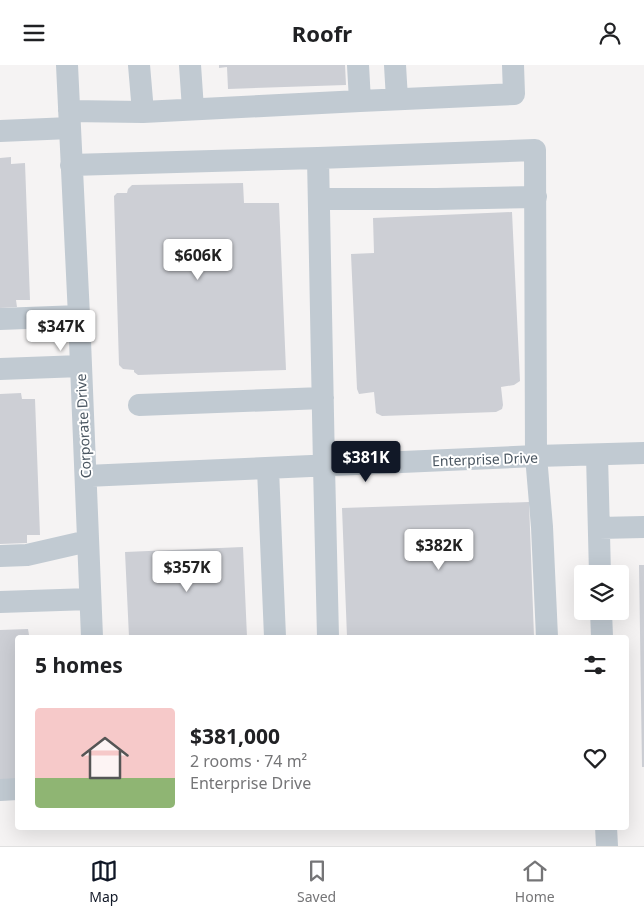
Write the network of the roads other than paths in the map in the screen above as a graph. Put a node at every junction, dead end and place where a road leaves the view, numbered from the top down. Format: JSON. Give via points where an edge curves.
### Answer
{"nodes":[{"id":1,"x":66,"y":65,"type":"edge"},
{"id":2,"x":140,"y":65,"type":"edge"},
{"id":3,"x":190,"y":65,"type":"edge"},
{"id":4,"x":358,"y":65,"type":"edge"},
{"id":5,"x":395,"y":65,"type":"edge"},
{"id":6,"x":513,"y":65,"type":"edge"},
{"id":7,"x":397,"y":99,"type":"junction"},
{"id":8,"x":360,"y":101,"type":"junction"},
{"id":9,"x":193,"y":109,"type":"junction"},
{"id":10,"x":143,"y":112,"type":"junction"},
{"id":11,"x":69,"y":120,"type":"junction"},
{"id":12,"x":0,"y":131,"type":"edge"},
{"id":13,"x":318,"y":158,"type":"junction"},
{"id":14,"x":71,"y":165,"type":"junction"},
{"id":15,"x":536,"y":197,"type":"junction"},
{"id":16,"x":319,"y":199,"type":"junction"},
{"id":17,"x":79,"y":317,"type":"junction"},
{"id":18,"x":0,"y":319,"type":"edge"},
{"id":19,"x":81,"y":366,"type":"junction"},
{"id":20,"x":0,"y":369,"type":"edge"},
{"id":21,"x":323,"y":398,"type":"junction"},
{"id":22,"x":140,"y":405,"type":"dead end"},
{"id":23,"x":644,"y":453,"type":"edge"},
{"id":24,"x":597,"y":455,"type":"junction"},
{"id":25,"x":536,"y":456,"type":"junction"},
{"id":26,"x":324,"y":466,"type":"junction"},
{"id":27,"x":268,"y":469,"type":"junction"},
{"id":28,"x":86,"y":476,"type":"junction"},
{"id":29,"x":644,"y":527,"type":"edge"},
{"id":30,"x":599,"y":528,"type":"junction"},
{"id":31,"x":88,"y":541,"type":"junction"},
{"id":32,"x":0,"y":556,"type":"edge"},
{"id":33,"x":600,"y":565,"type":"edge"},
{"id":34,"x":90,"y":599,"type":"junction"},
{"id":35,"x":0,"y":602,"type":"edge"},
{"id":36,"x":601,"y":620,"type":"edge"},
{"id":37,"x":92,"y":635,"type":"edge"},
{"id":38,"x":275,"y":635,"type":"edge"},
{"id":39,"x":328,"y":635,"type":"edge"},
{"id":40,"x":548,"y":635,"type":"edge"},
{"id":41,"x":602,"y":635,"type":"edge"},
{"id":42,"x":15,"y":789,"type":"edge"},
{"id":43,"x":0,"y":790,"type":"edge"},
{"id":44,"x":606,"y":830,"type":"edge"},
{"id":45,"x":607,"y":846,"type":"edge"}],
"edges":[{"from":1,"to":11,"type":"street","name":"Corporate Drive"},
{"from":2,"to":10,"type":"street"},
{"from":3,"to":9,"type":"street"},
{"from":4,"to":8,"type":"street"},
{"from":5,"to":7,"type":"street"},
{"from":6,"to":7,"type":"street","via":[[514,94]]},
{"from":7,"to":8,"type":"street"},
{"from":8,"to":9,"type":"street"},
{"from":9,"to":10,"type":"street"},
{"from":10,"to":11,"type":"street"},
{"from":11,"to":12,"type":"street"},
{"from":11,"to":14,"type":"street","name":"Corporate Drive"},
{"from":13,"to":14,"type":"street"},
{"from":13,"to":15,"type":"street","via":[[535,150]]},
{"from":13,"to":16,"type":"street"},
{"from":14,"to":17,"type":"street","name":"Corporate Drive"},
{"from":15,"to":16,"type":"street"},
{"from":15,"to":25,"type":"street"},
{"from":16,"to":21,"type":"street"},
{"from":17,"to":18,"type":"street"},
{"from":17,"to":19,"type":"street","name":"Corporate Drive"},
{"from":19,"to":20,"type":"street"},
{"from":19,"to":28,"type":"street","name":"Corporate Drive"},
{"from":21,"to":22,"type":"street"},
{"from":21,"to":26,"type":"street"},
{"from":23,"to":24,"type":"street","name":"Enterprise Drive"},
{"from":24,"to":25,"type":"street","name":"Enterprise Drive"},
{"from":24,"to":30,"type":"street"},
{"from":25,"to":26,"type":"street","name":"Enterprise Drive"},
{"from":25,"to":40,"type":"street"},
{"from":26,"to":27,"type":"street","name":"Enterprise Drive"},
{"from":26,"to":39,"type":"street"},
{"from":27,"to":28,"type":"street","name":"Enterprise Drive"},
{"from":27,"to":38,"type":"street"},
{"from":28,"to":31,"type":"street","name":"Corporate Drive"},
{"from":29,"to":30,"type":"street"},
{"from":30,"to":33,"type":"street"},
{"from":31,"to":32,"type":"street","via":[[27,555]]},
{"from":31,"to":34,"type":"street","name":"Corporate Drive"},
{"from":34,"to":35,"type":"street"},
{"from":34,"to":37,"type":"street","name":"Corporate Drive"},
{"from":36,"to":41,"type":"street"},
{"from":42,"to":43,"type":"street"},
{"from":44,"to":45,"type":"street"}]}
